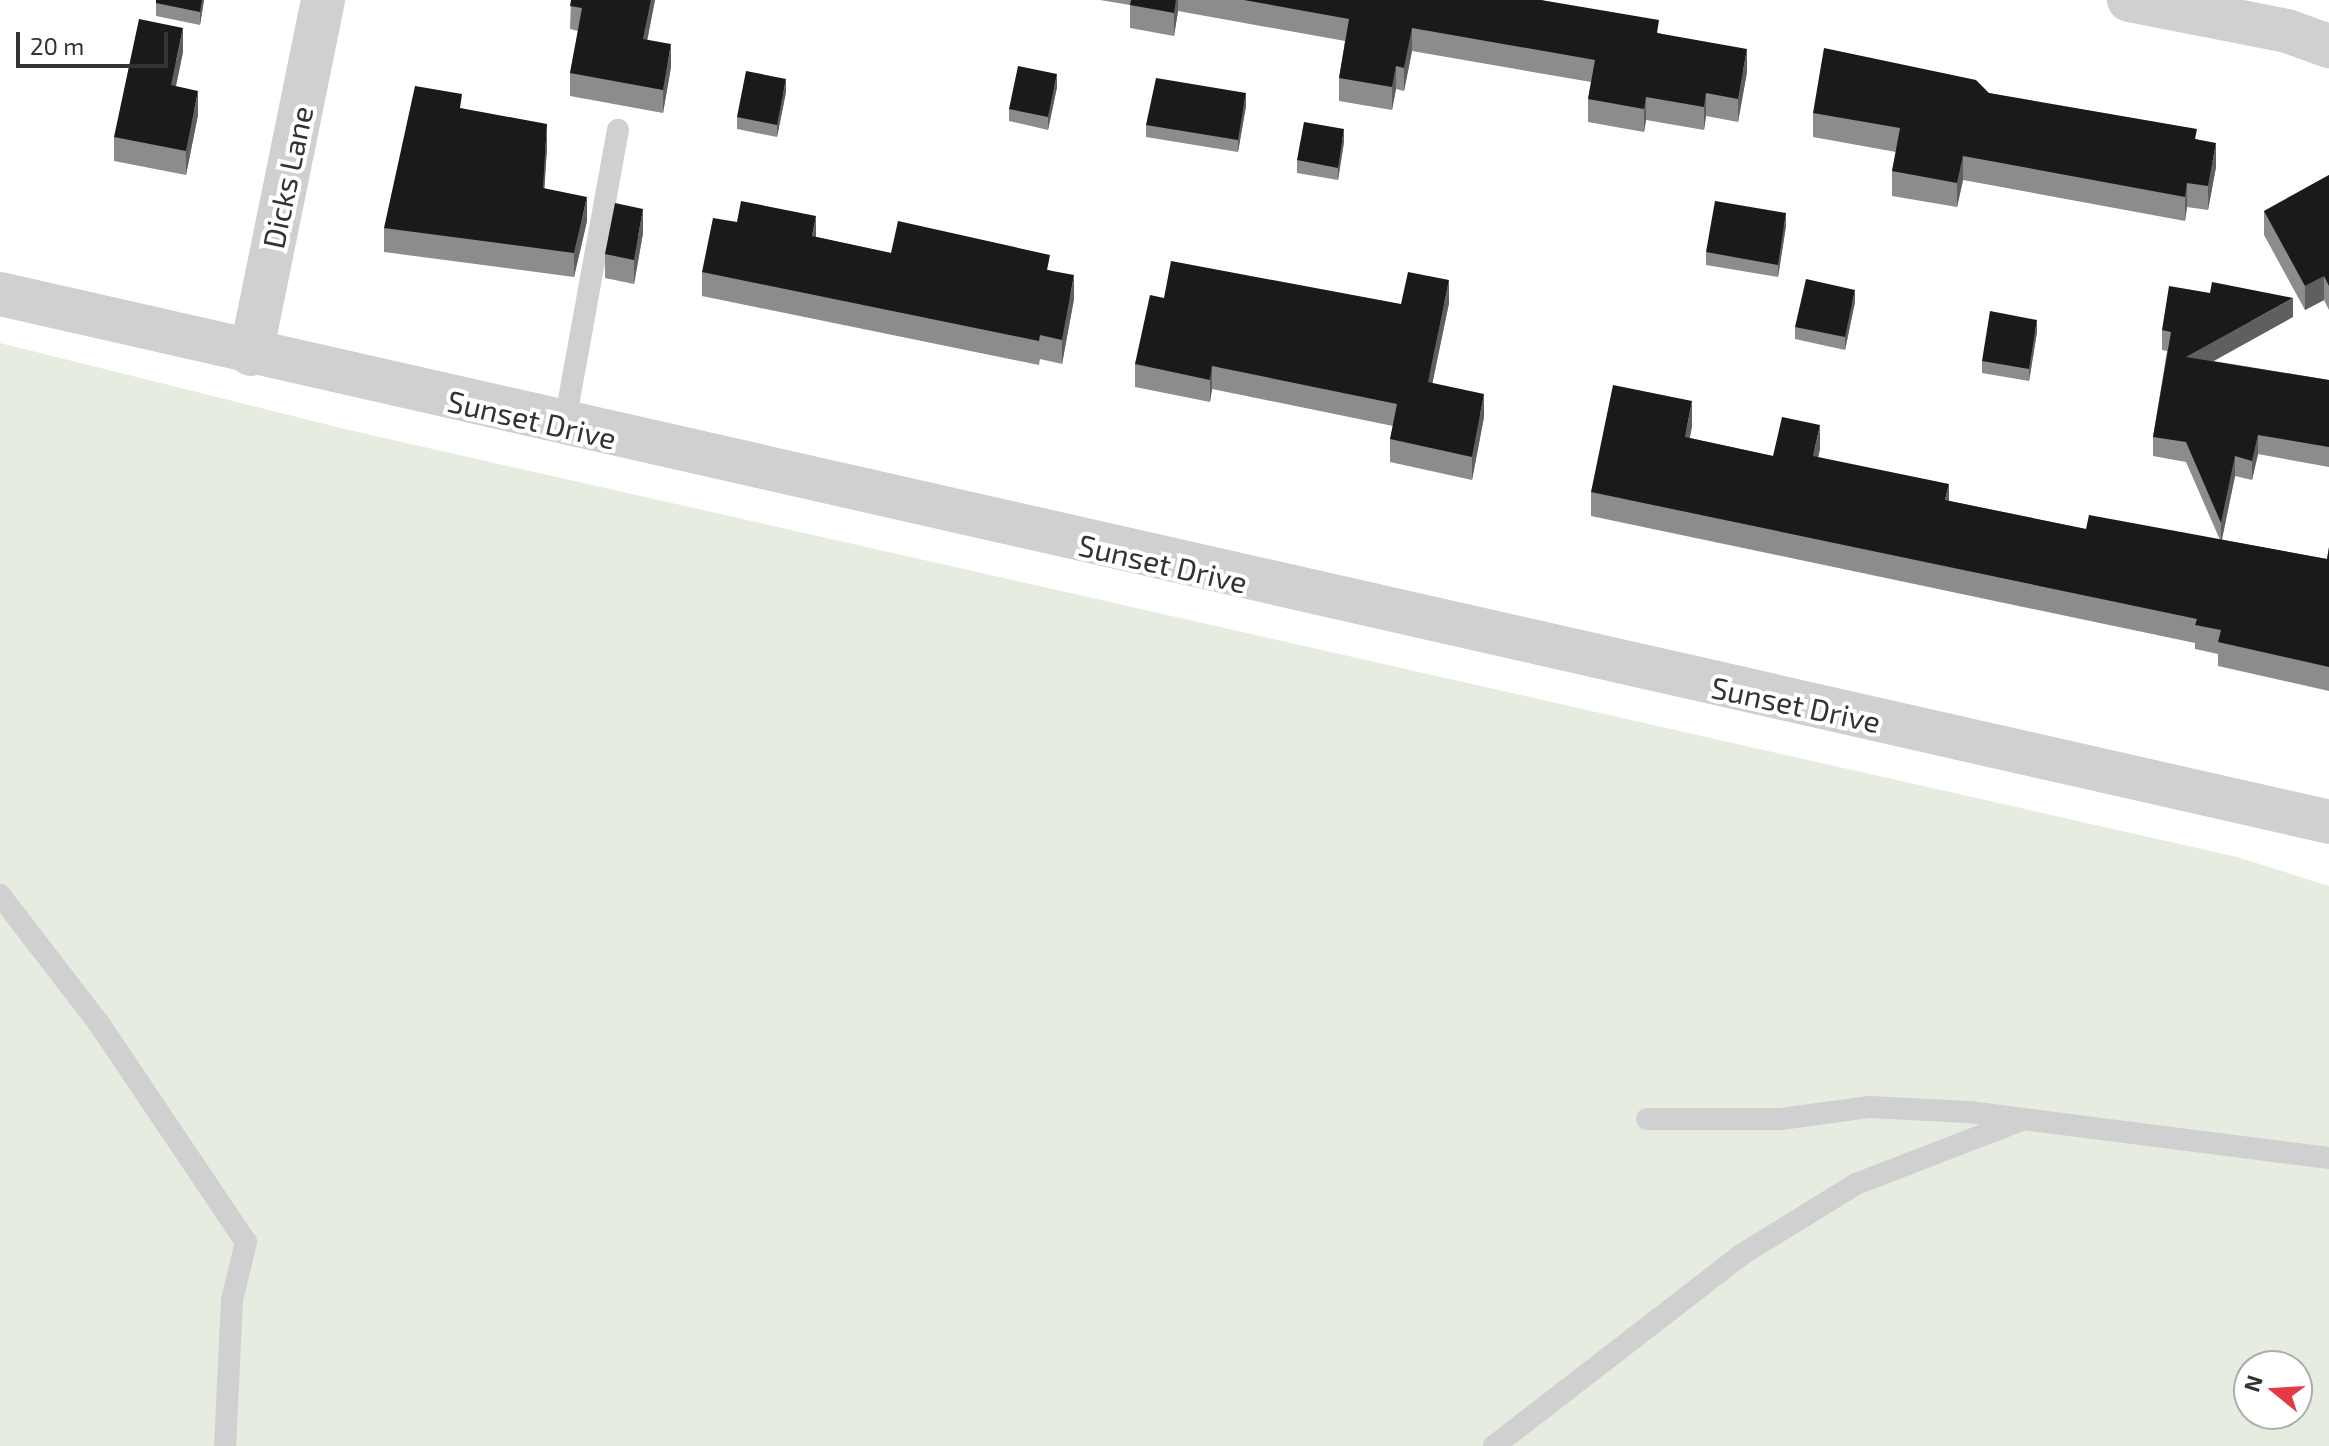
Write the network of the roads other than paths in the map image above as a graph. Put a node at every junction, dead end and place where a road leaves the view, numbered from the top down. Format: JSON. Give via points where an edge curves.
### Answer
{"nodes":[{"id":1,"x":323,"y":0,"type":"edge"},
{"id":2,"x":2129,"y":0,"type":"edge"},
{"id":3,"x":2329,"y":46,"type":"edge"},
{"id":4,"x":618,"y":130,"type":"dead end"},
{"id":5,"x":0,"y":294,"type":"edge"},
{"id":6,"x":251,"y":354,"type":"junction"},
{"id":7,"x":564,"y":427,"type":"junction"},
{"id":8,"x":2329,"y":822,"type":"edge"},
{"id":9,"x":0,"y":895,"type":"edge"},
{"id":10,"x":1647,"y":1119,"type":"dead end"},
{"id":11,"x":2022,"y":1120,"type":"junction"},
{"id":12,"x":2329,"y":1158,"type":"edge"},
{"id":13,"x":225,"y":1446,"type":"edge"},
{"id":14,"x":1494,"y":1446,"type":"edge"}],
"edges":[{"from":1,"to":6,"type":"street","name":"Dicks Lane"},
{"from":2,"to":3,"type":"street","via":[[2287,31]]},
{"from":4,"to":7,"type":"lane"},
{"from":5,"to":6,"type":"street","name":"Sunset Drive"},
{"from":6,"to":7,"type":"street","name":"Sunset Drive"},
{"from":7,"to":8,"type":"street","name":"Sunset Drive"},
{"from":9,"to":13,"type":"lane","via":[[100,1025],[246,1242],[232,1300]]},
{"from":10,"to":11,"type":"lane","via":[[1781,1119],[1870,1107]]},
{"from":11,"to":12,"type":"lane"},
{"from":11,"to":14,"type":"lane","via":[[1856,1184],[1753,1247]]}]}
